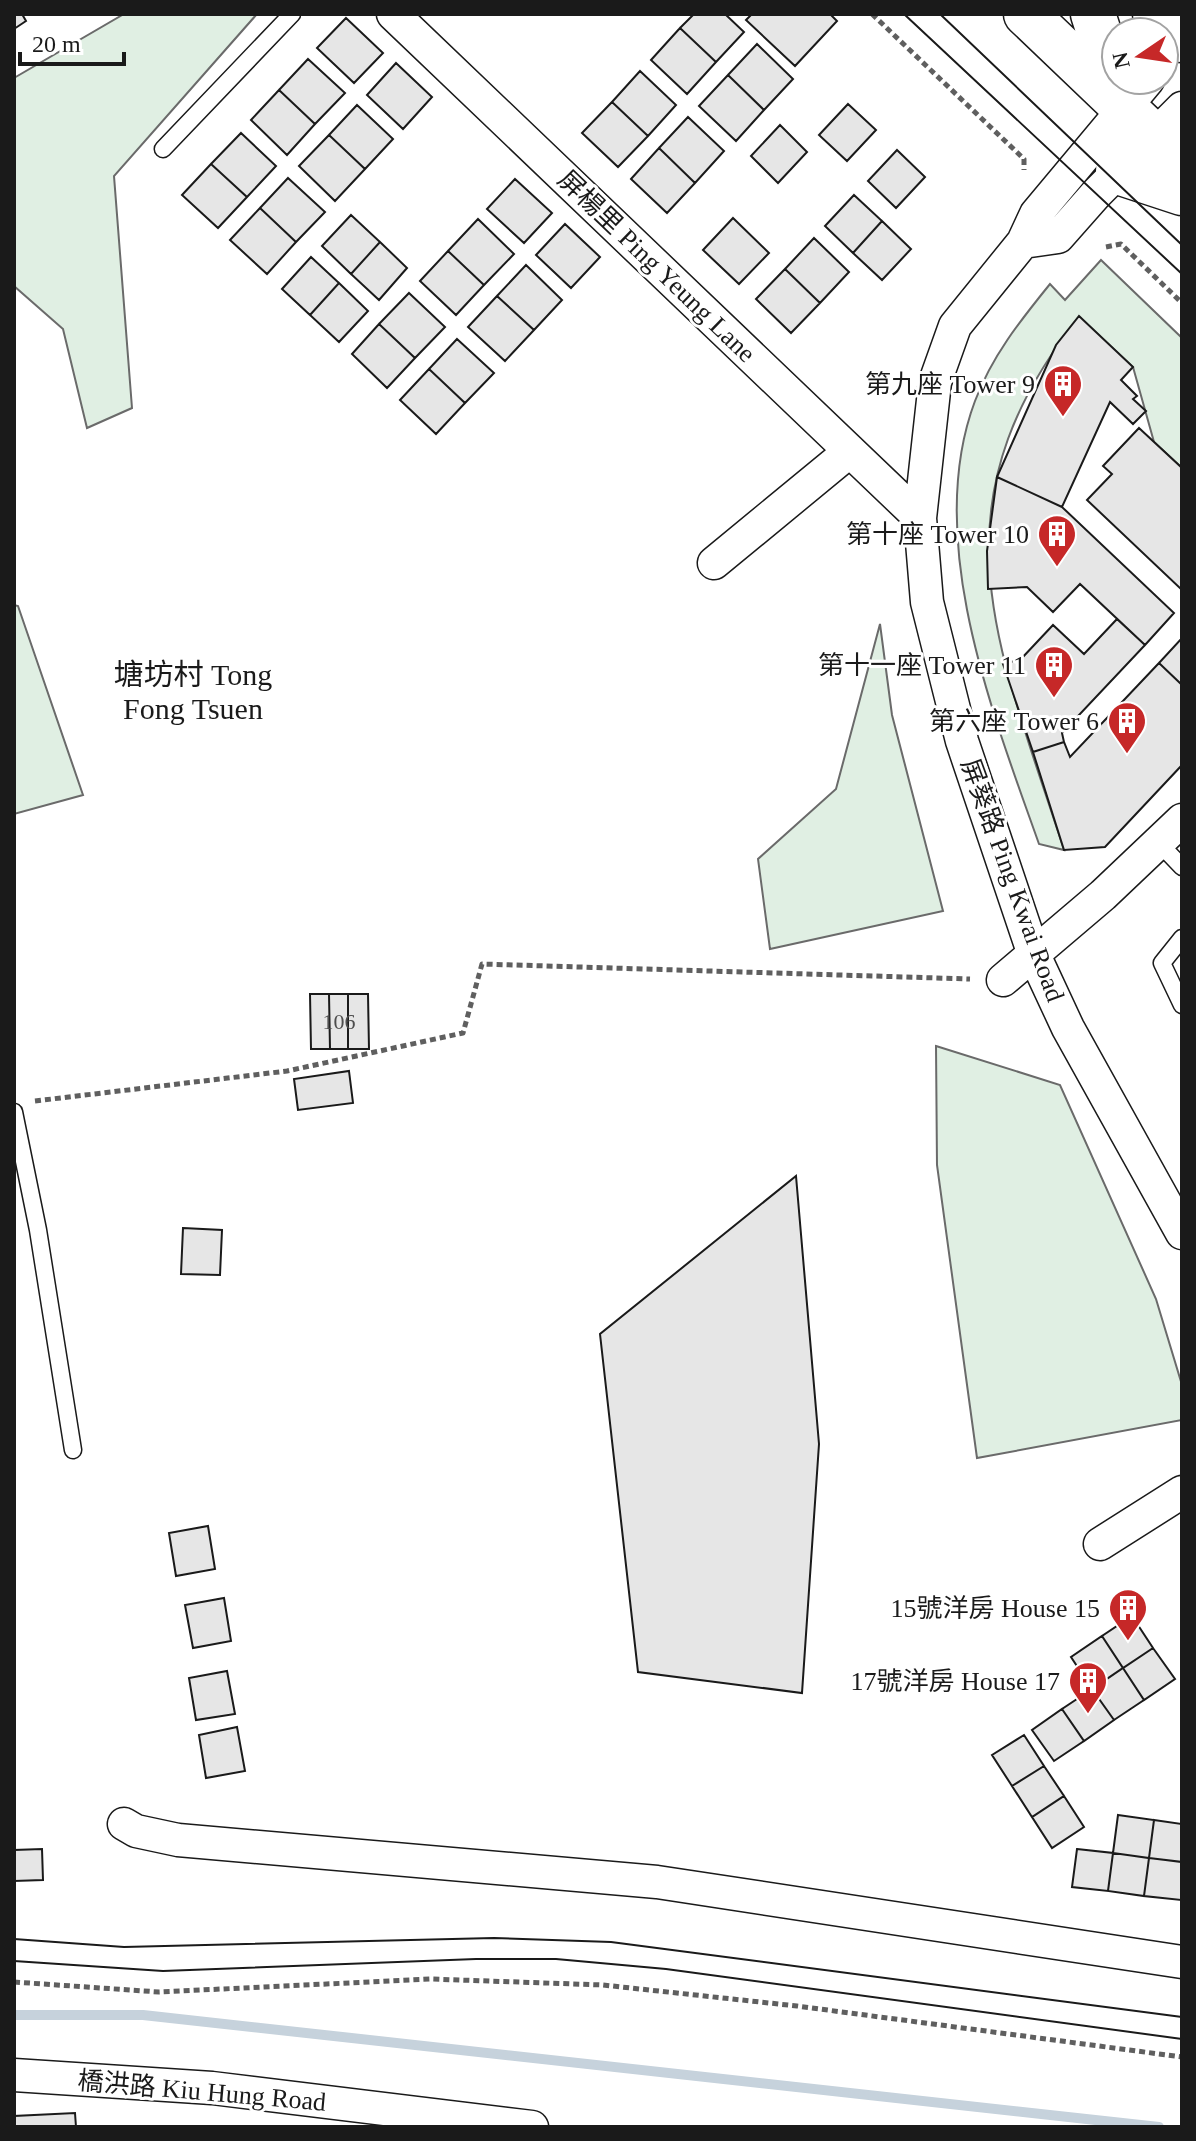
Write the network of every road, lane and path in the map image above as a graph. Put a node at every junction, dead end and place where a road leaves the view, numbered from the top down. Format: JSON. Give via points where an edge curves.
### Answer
{"nodes":[{"id":1,"x":292,"y":14,"type":"edge"},
{"id":2,"x":393,"y":14,"type":"edge"},
{"id":3,"x":872,"y":14,"type":"edge"},
{"id":4,"x":1026,"y":14,"type":"edge"},
{"id":5,"x":1155,"y":14,"type":"edge"},
{"id":6,"x":1182,"y":43,"type":"edge"},
{"id":7,"x":1100,"y":67,"type":"edge"},
{"id":8,"x":1134,"y":96,"type":"edge"},
{"id":9,"x":1135,"y":96,"type":"edge"},
{"id":10,"x":1139,"y":96,"type":"edge"},
{"id":11,"x":1172,"y":136,"type":"edge"},
{"id":12,"x":163,"y":149,"type":"dead end"},
{"id":13,"x":1024,"y":170,"type":"dead end"},
{"id":14,"x":1118,"y":172,"type":"junction"},
{"id":15,"x":1182,"y":193,"type":"edge"},
{"id":16,"x":1023,"y":242,"type":"junction"},
{"id":17,"x":1106,"y":247,"type":"dead end"},
{"id":18,"x":1182,"y":303,"type":"edge"},
{"id":19,"x":850,"y":451,"type":"junction"},
{"id":20,"x":920,"y":518,"type":"junction"},
{"id":21,"x":714,"y":563,"type":"dead end"},
{"id":22,"x":1182,"y":820,"type":"edge"},
{"id":23,"x":1159,"y":843,"type":"junction"},
{"id":24,"x":1182,"y":867,"type":"edge"},
{"id":25,"x":1182,"y":938,"type":"edge"},
{"id":26,"x":1034,"y":955,"type":"junction"},
{"id":27,"x":1003,"y":980,"type":"joint"},
{"id":28,"x":1182,"y":1005,"type":"edge"},
{"id":29,"x":29,"y":1102,"type":"dead end"},
{"id":30,"x":14,"y":1112,"type":"edge"},
{"id":31,"x":20,"y":1172,"type":"edge"},
{"id":32,"x":1182,"y":1233,"type":"edge"},
{"id":33,"x":73,"y":1450,"type":"dead end"},
{"id":34,"x":1182,"y":1492,"type":"edge"},
{"id":35,"x":1100,"y":1544,"type":"dead end"},
{"id":36,"x":124,"y":1824,"type":"dead end"},
{"id":37,"x":1182,"y":1962,"type":"edge"},
{"id":38,"x":14,"y":1982,"type":"edge"},
{"id":39,"x":1182,"y":2057,"type":"edge"},
{"id":40,"x":14,"y":2075,"type":"edge"},
{"id":41,"x":532,"y":2127,"type":"edge"}],
"edges":[{"from":1,"to":12,"type":"lane"},
{"from":2,"to":19,"type":"street","name":"屏楊里 Ping Yeung Lane"},
{"from":3,"to":13,"type":"path","via":[[1024,159]]},
{"from":4,"to":7,"type":"main road"},
{"from":5,"to":6,"type":"main road"},
{"from":8,"to":16,"type":"street","name":"屏葵路 Ping Kwai Road","via":[[1036,214]]},
{"from":9,"to":14,"type":"main road"},
{"from":10,"to":11,"type":"main road"},
{"from":11,"to":14,"type":"street"},
{"from":14,"to":15,"type":"main road"},
{"from":14,"to":16,"type":"street","via":[[1058,237]]},
{"from":16,"to":20,"type":"street","name":"屏葵路 Ping Kwai Road","via":[[955,326],[935,382]]},
{"from":17,"to":18,"type":"path","via":[[1121,244]]},
{"from":19,"to":20,"type":"street","name":"屏楊里 Ping Yeung Lane"},
{"from":19,"to":21,"type":"street"},
{"from":20,"to":26,"type":"street","name":"屏葵路 Ping Kwai Road","via":[[927,602],[962,741]]},
{"from":22,"to":23,"type":"street"},
{"from":23,"to":24,"type":"lane"},
{"from":23,"to":26,"type":"street"},
{"from":25,"to":28,"type":"lane","via":[[1162,963]]},
{"from":26,"to":27,"type":"street"},
{"from":26,"to":32,"type":"street","name":"屏葵路 Ping Kwai Road","via":[[1068,1028]]},
{"from":27,"to":29,"type":"path","via":[[482,964],[463,1033],[287,1071]]},
{"from":30,"to":31,"type":"lane"},
{"from":31,"to":33,"type":"lane"},
{"from":34,"to":35,"type":"street"},
{"from":36,"to":37,"type":"street","via":[[178,1840],[657,1882]]},
{"from":38,"to":39,"type":"path","via":[[159,1992],[431,1979],[603,1985]]},
{"from":40,"to":41,"type":"street","name":"橋洪路 Kiu Hung Road","via":[[212,2088]]}]}
